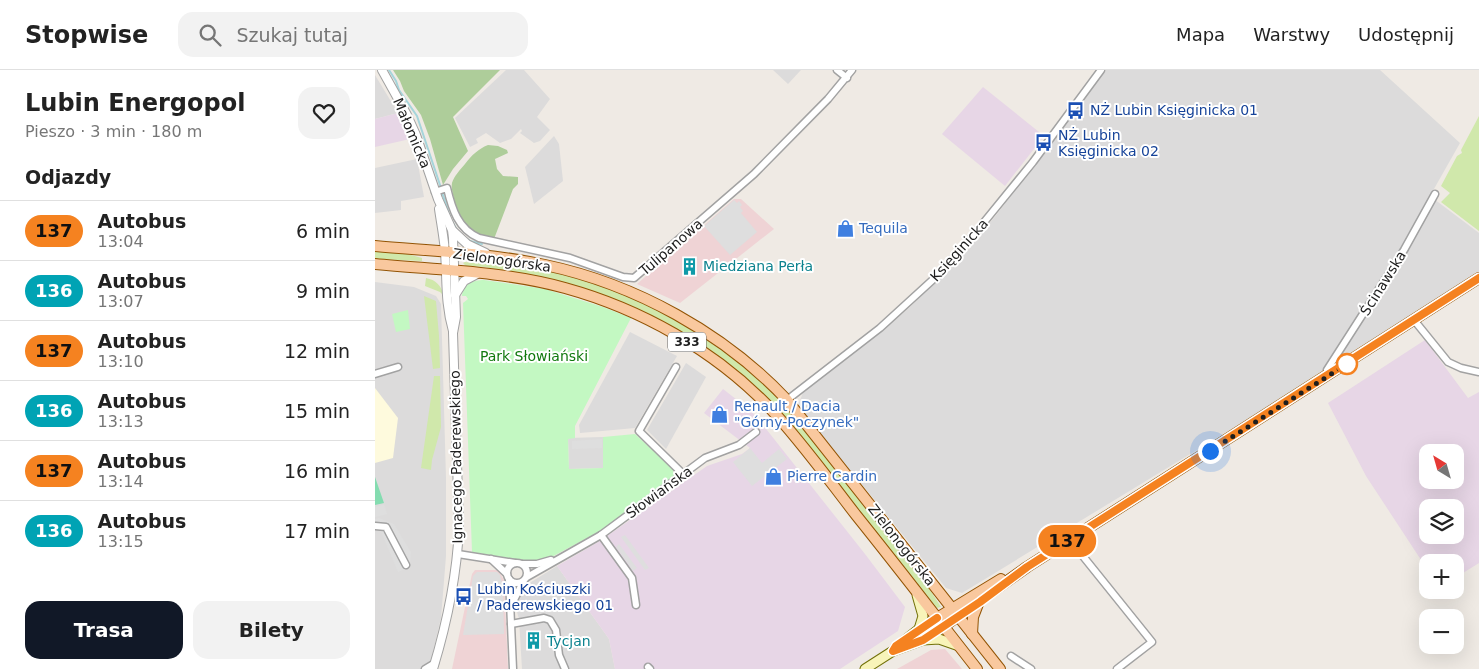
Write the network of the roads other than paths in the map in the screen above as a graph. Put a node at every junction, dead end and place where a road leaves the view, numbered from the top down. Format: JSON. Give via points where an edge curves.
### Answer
{"nodes":[{"id":1,"x":382,"y":70,"type":"edge"},
{"id":2,"x":837,"y":70,"type":"edge"},
{"id":3,"x":852,"y":70,"type":"edge"},
{"id":4,"x":1101,"y":70,"type":"edge"},
{"id":5,"x":847,"y":78,"type":"junction"},
{"id":6,"x":439,"y":193,"type":"junction"},
{"id":7,"x":1435,"y":194,"type":"dead end"},
{"id":8,"x":452,"y":230,"type":"junction"},
{"id":9,"x":375,"y":246,"type":"edge"},
{"id":10,"x":449,"y":253,"type":"junction"},
{"id":11,"x":497,"y":258,"type":"junction"},
{"id":12,"x":375,"y":264,"type":"edge"},
{"id":13,"x":449,"y":271,"type":"junction"},
{"id":14,"x":479,"y":274,"type":"junction"},
{"id":15,"x":1479,"y":278,"type":"edge"},
{"id":16,"x":455,"y":295,"type":"junction"},
{"id":17,"x":1414,"y":320,"type":"junction"},
{"id":18,"x":453,"y":333,"type":"junction"},
{"id":19,"x":398,"y":367,"type":"dead end"},
{"id":20,"x":676,"y":367,"type":"dead end"},
{"id":21,"x":1327,"y":370,"type":"dead end"},
{"id":22,"x":1479,"y":372,"type":"edge"},
{"id":23,"x":375,"y":374,"type":"edge"},
{"id":24,"x":787,"y":400,"type":"junction"},
{"id":25,"x":756,"y":432,"type":"dead end"},
{"id":26,"x":683,"y":474,"type":"junction"},
{"id":27,"x":375,"y":526,"type":"edge"},
{"id":28,"x":601,"y":535,"type":"junction"},
{"id":29,"x":1078,"y":550,"type":"dead end"},
{"id":30,"x":458,"y":554,"type":"junction"},
{"id":31,"x":564,"y":555,"type":"junction"},
{"id":32,"x":490,"y":558,"type":"junction"},
{"id":33,"x":515,"y":563,"type":"junction"},
{"id":34,"x":523,"y":564,"type":"junction"},
{"id":35,"x":406,"y":565,"type":"dead end"},
{"id":36,"x":508,"y":576,"type":"junction"},
{"id":37,"x":525,"y":579,"type":"junction"},
{"id":38,"x":936,"y":588,"type":"junction"},
{"id":39,"x":915,"y":590,"type":"junction"},
{"id":40,"x":977,"y":598,"type":"junction"},
{"id":41,"x":636,"y":604,"type":"dead end"},
{"id":42,"x":511,"y":607,"type":"junction"},
{"id":43,"x":955,"y":612,"type":"junction"},
{"id":44,"x":941,"y":622,"type":"junction"},
{"id":45,"x":511,"y":624,"type":"junction"},
{"id":46,"x":919,"y":629,"type":"junction"},
{"id":47,"x":972,"y":634,"type":"junction"},
{"id":48,"x":923,"y":640,"type":"junction"},
{"id":49,"x":960,"y":646,"type":"junction"},
{"id":50,"x":893,"y":651,"type":"junction"},
{"id":51,"x":1011,"y":656,"type":"dead end"},
{"id":52,"x":434,"y":666,"type":"edge"},
{"id":53,"x":425,"y":669,"type":"edge"},
{"id":54,"x":513,"y":669,"type":"edge"},
{"id":55,"x":565,"y":669,"type":"edge"},
{"id":56,"x":865,"y":669,"type":"edge"},
{"id":57,"x":977,"y":669,"type":"edge"},
{"id":58,"x":1000,"y":669,"type":"edge"},
{"id":59,"x":1031,"y":669,"type":"edge"},
{"id":60,"x":1117,"y":669,"type":"edge"}],
"edges":[{"from":1,"to":6,"type":"street","name":"Małomicka","via":[[407,115]]},
{"from":2,"to":5,"type":"street"},
{"from":3,"to":5,"type":"street","name":"Tulipanowa"},
{"from":4,"to":24,"type":"street","name":"Księginicka","via":[[1010,190],[938,275],[880,328]]},
{"from":5,"to":6,"type":"street","name":"Tulipanowa","via":[[754,174],[634,278],[570,258],[479,238],[468,232],[458,220],[447,188]]},
{"from":6,"to":8,"type":"street","name":"Małomicka"},
{"from":6,"to":10,"type":"street","name":"Małomicka"},
{"from":7,"to":21,"type":"street","name":"Ścinawska","via":[[1404,250]]},
{"from":8,"to":10,"type":"street","name":"Małomicka"},
{"from":8,"to":11,"type":"street","via":[[469,245]]},
{"from":9,"to":10,"type":"main road","name":"Zielonogórska","number":"333"},
{"from":10,"to":11,"type":"main road","name":"Zielonogórska","number":"333"},
{"from":10,"to":13,"type":"street"},
{"from":11,"to":24,"type":"main road","name":"Zielonogórska","number":"333","via":[[572,272],[610,284],[660,306],[722,345]]},
{"from":12,"to":13,"type":"main road","name":"Zielonogórska","number":"333"},
{"from":13,"to":14,"type":"main road","name":"Zielonogórska","number":"333"},
{"from":13,"to":16,"type":"street"},
{"from":13,"to":18,"type":"street","via":[[449,319]]},
{"from":14,"to":16,"type":"street","via":[[465,280]]},
{"from":14,"to":39,"type":"main road","name":"Zielonogórska","number":"333","via":[[545,283],[596,298],[656,324],[708,356],[750,389],[779,419]]},
{"from":15,"to":17,"type":"main road"},
{"from":16,"to":18,"type":"street"},
{"from":17,"to":22,"type":"street","via":[[1448,362]]},
{"from":17,"to":40,"type":"main road","via":[[1027,567],[999,580]]},
{"from":18,"to":30,"type":"street","name":"Ignacego Paderewskiego"},
{"from":19,"to":23,"type":"street"},
{"from":20,"to":26,"type":"street","via":[[639,431]]},
{"from":24,"to":38,"type":"main road","name":"Zielonogórska","number":"333"},
{"from":25,"to":26,"type":"street","name":"Słowiańska","via":[[739,445],[705,458]]},
{"from":26,"to":28,"type":"street","name":"Słowiańska"},
{"from":27,"to":35,"type":"street","via":[[386,527]]},
{"from":28,"to":31,"type":"street","name":"Słowiańska"},
{"from":28,"to":41,"type":"street","via":[[632,578]]},
{"from":29,"to":60,"type":"street","via":[[1152,642]]},
{"from":30,"to":32,"type":"street"},
{"from":30,"to":52,"type":"street","name":"Ignacego Paderewskiego"},
{"from":31,"to":34,"type":"street","via":[[545,562]]},
{"from":31,"to":37,"type":"street"},
{"from":32,"to":33,"type":"street"},
{"from":32,"to":36,"type":"street"},
{"from":33,"to":34,"type":"street"},
{"from":33,"to":36,"type":"street","via":[[510,566]]},
{"from":34,"to":37,"type":"street","via":[[527,569]]},
{"from":36,"to":37,"type":"street","via":[[517,583]]},
{"from":36,"to":42,"type":"street"},
{"from":37,"to":42,"type":"street"},
{"from":38,"to":40,"type":"main road","via":[[948,596]]},
{"from":38,"to":43,"type":"main road","name":"Zielonogórska","number":"333"},
{"from":39,"to":44,"type":"main road","name":"Zielonogórska","number":"333"},
{"from":39,"to":46,"type":"main road","via":[[923,616]]},
{"from":40,"to":43,"type":"main road"},
{"from":40,"to":47,"type":"main road"},
{"from":42,"to":45,"type":"street"},
{"from":43,"to":44,"type":"main road"},
{"from":43,"to":47,"type":"main road","name":"Zielonogórska","number":"333"},
{"from":44,"to":46,"type":"main road"},
{"from":44,"to":48,"type":"main road"},
{"from":44,"to":49,"type":"main road","name":"Zielonogórska"},
{"from":45,"to":54,"type":"street"},
{"from":45,"to":55,"type":"street","via":[[544,618],[550,620],[556,630],[559,655]]},
{"from":46,"to":50,"type":"main road"},
{"from":47,"to":58,"type":"main road","name":"Zielonogórska"},
{"from":48,"to":49,"type":"main road","via":[[939,639]]},
{"from":48,"to":50,"type":"main road"},
{"from":49,"to":57,"type":"main road","name":"Zielonogórska"},
{"from":50,"to":56,"type":"main road"},
{"from":51,"to":59,"type":"street"},
{"from":52,"to":53,"type":"street"}]}
